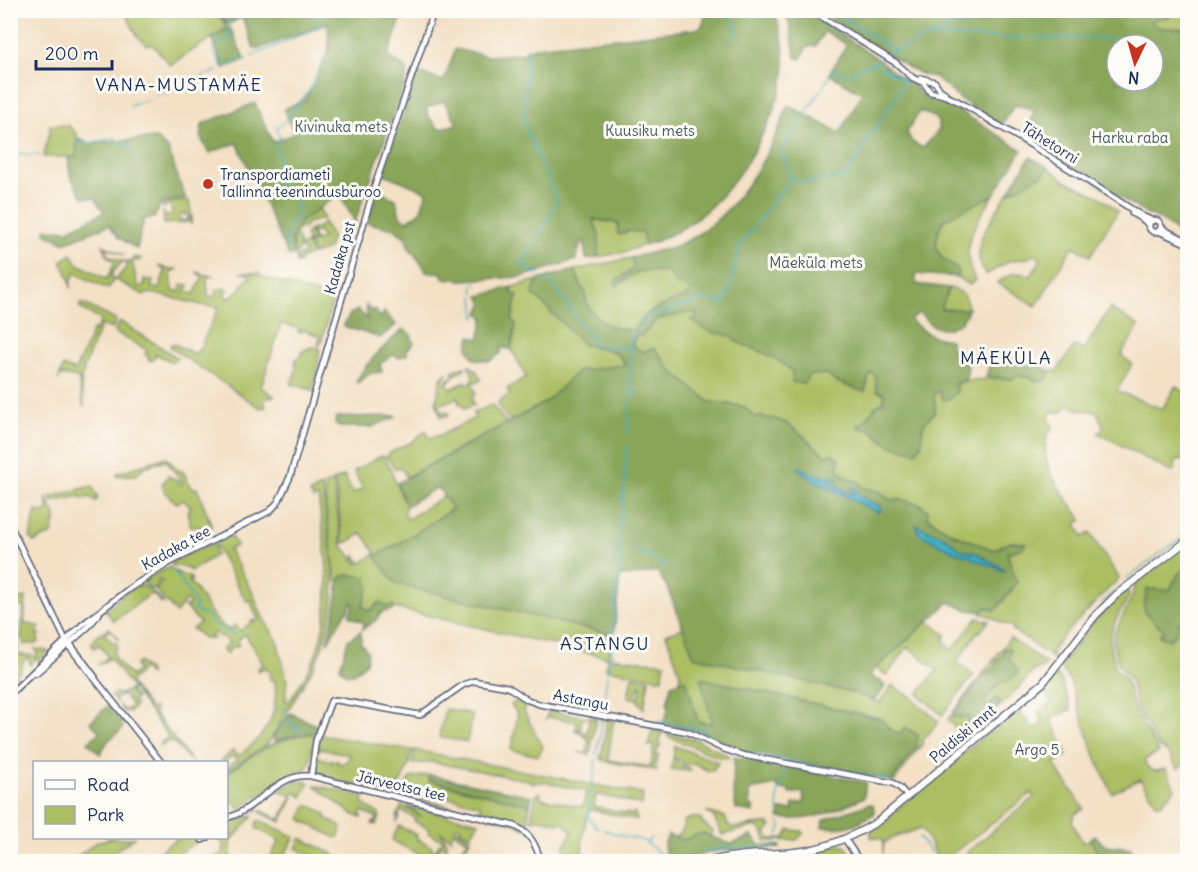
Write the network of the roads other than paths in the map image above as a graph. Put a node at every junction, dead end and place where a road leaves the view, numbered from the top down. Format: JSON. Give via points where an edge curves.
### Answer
{"nodes":[{"id":1,"x":434,"y":10,"type":"edge"},
{"id":2,"x":811,"y":10,"type":"edge"},
{"id":3,"x":928,"y":84,"type":"junction"},
{"id":4,"x":938,"y":87,"type":"junction"},
{"id":5,"x":933,"y":93,"type":"junction"},
{"id":6,"x":965,"y":106,"type":"junction"},
{"id":7,"x":1121,"y":203,"type":"junction"},
{"id":8,"x":1154,"y":220,"type":"junction"},
{"id":9,"x":1149,"y":226,"type":"junction"},
{"id":10,"x":1161,"y":226,"type":"junction"},
{"id":11,"x":1158,"y":231,"type":"junction"},
{"id":12,"x":1188,"y":243,"type":"edge"},
{"id":13,"x":270,"y":511,"type":"joint"},
{"id":14,"x":10,"y":525,"type":"edge"},
{"id":15,"x":1188,"y":540,"type":"edge"},
{"id":16,"x":91,"y":621,"type":"junction"},
{"id":17,"x":82,"y":625,"type":"junction"},
{"id":18,"x":59,"y":627,"type":"junction"},
{"id":19,"x":78,"y":636,"type":"junction"},
{"id":20,"x":68,"y":642,"type":"junction"},
{"id":21,"x":56,"y":652,"type":"junction"},
{"id":22,"x":77,"y":655,"type":"junction"},
{"id":23,"x":10,"y":696,"type":"edge"},
{"id":24,"x":160,"y":761,"type":"edge"},
{"id":25,"x":312,"y":763,"type":"junction"},
{"id":26,"x":300,"y":776,"type":"junction"},
{"id":27,"x":310,"y":776,"type":"junction"},
{"id":28,"x":908,"y":797,"type":"junction"},
{"id":29,"x":228,"y":816,"type":"edge"},
{"id":30,"x":845,"y":838,"type":"junction"},
{"id":31,"x":541,"y":861,"type":"edge"},
{"id":32,"x":708,"y":861,"type":"edge"},
{"id":33,"x":860,"y":861,"type":"edge"}],
"edges":[{"from":1,"to":13,"type":"main road","name":"Kadaka pst","via":[[371,198],[290,477]]},
{"from":2,"to":3,"type":"main road"},
{"from":3,"to":4,"type":"main road","name":"Tähetorni","via":[[935,82]]},
{"from":3,"to":5,"type":"main road","name":"Tähetorni","via":[[928,91]]},
{"from":4,"to":5,"type":"main road"},
{"from":4,"to":6,"type":"main road","name":"Tähetorni"},
{"from":5,"to":6,"type":"main road","name":"Tähetorni"},
{"from":6,"to":7,"type":"main road","name":"Tähetorni"},
{"from":7,"to":8,"type":"main road","name":"Tähetorni"},
{"from":7,"to":9,"type":"main road","name":"Tähetorni"},
{"from":8,"to":9,"type":"main road"},
{"from":8,"to":10,"type":"main road"},
{"from":9,"to":11,"type":"main road"},
{"from":10,"to":11,"type":"main road"},
{"from":10,"to":12,"type":"main road"},
{"from":11,"to":12,"type":"main road"},
{"from":13,"to":16,"type":"main road","name":"Kadaka tee","via":[[169,563],[130,588]]},
{"from":14,"to":18,"type":"main road"},
{"from":15,"to":28,"type":"main road","name":"Paldiski mnt","via":[[1116,595],[1042,683]]},
{"from":16,"to":17,"type":"main road","name":"Kadaka tee"},
{"from":16,"to":19,"type":"main road","name":"Kadaka tee"},
{"from":17,"to":18,"type":"main road","via":[[68,632]]},
{"from":17,"to":20,"type":"main road","name":"Kadaka tee"},
{"from":18,"to":20,"type":"main road"},
{"from":18,"to":21,"type":"main road"},
{"from":19,"to":20,"type":"main road","name":"Kadaka tee"},
{"from":19,"to":22,"type":"main road"},
{"from":20,"to":21,"type":"main road","name":"Kadaka tee"},
{"from":20,"to":22,"type":"main road"},
{"from":21,"to":22,"type":"main road"},
{"from":21,"to":23,"type":"main road","name":"Kadaka tee"},
{"from":22,"to":24,"type":"main road"},
{"from":25,"to":26,"type":"main road"},
{"from":25,"to":27,"type":"main road","name":"Astangu"},
{"from":25,"to":28,"type":"main road","name":"Astangu","via":[[317,734],[332,700],[420,715],[463,685],[479,682],[508,687],[539,704],[688,732],[742,755],[893,783]]},
{"from":26,"to":27,"type":"main road","name":"Järveotsa tee"},
{"from":26,"to":29,"type":"main road","name":"Järveotsa tee"},
{"from":27,"to":31,"type":"main road","name":"Järveotsa tee","via":[[515,826],[532,839]]},
{"from":28,"to":30,"type":"main road","name":"Paldiski mnt","via":[[877,822]]},
{"from":30,"to":32,"type":"main road","name":"Paldiski mnt","via":[[806,850]]},
{"from":30,"to":33,"type":"main road"}]}
